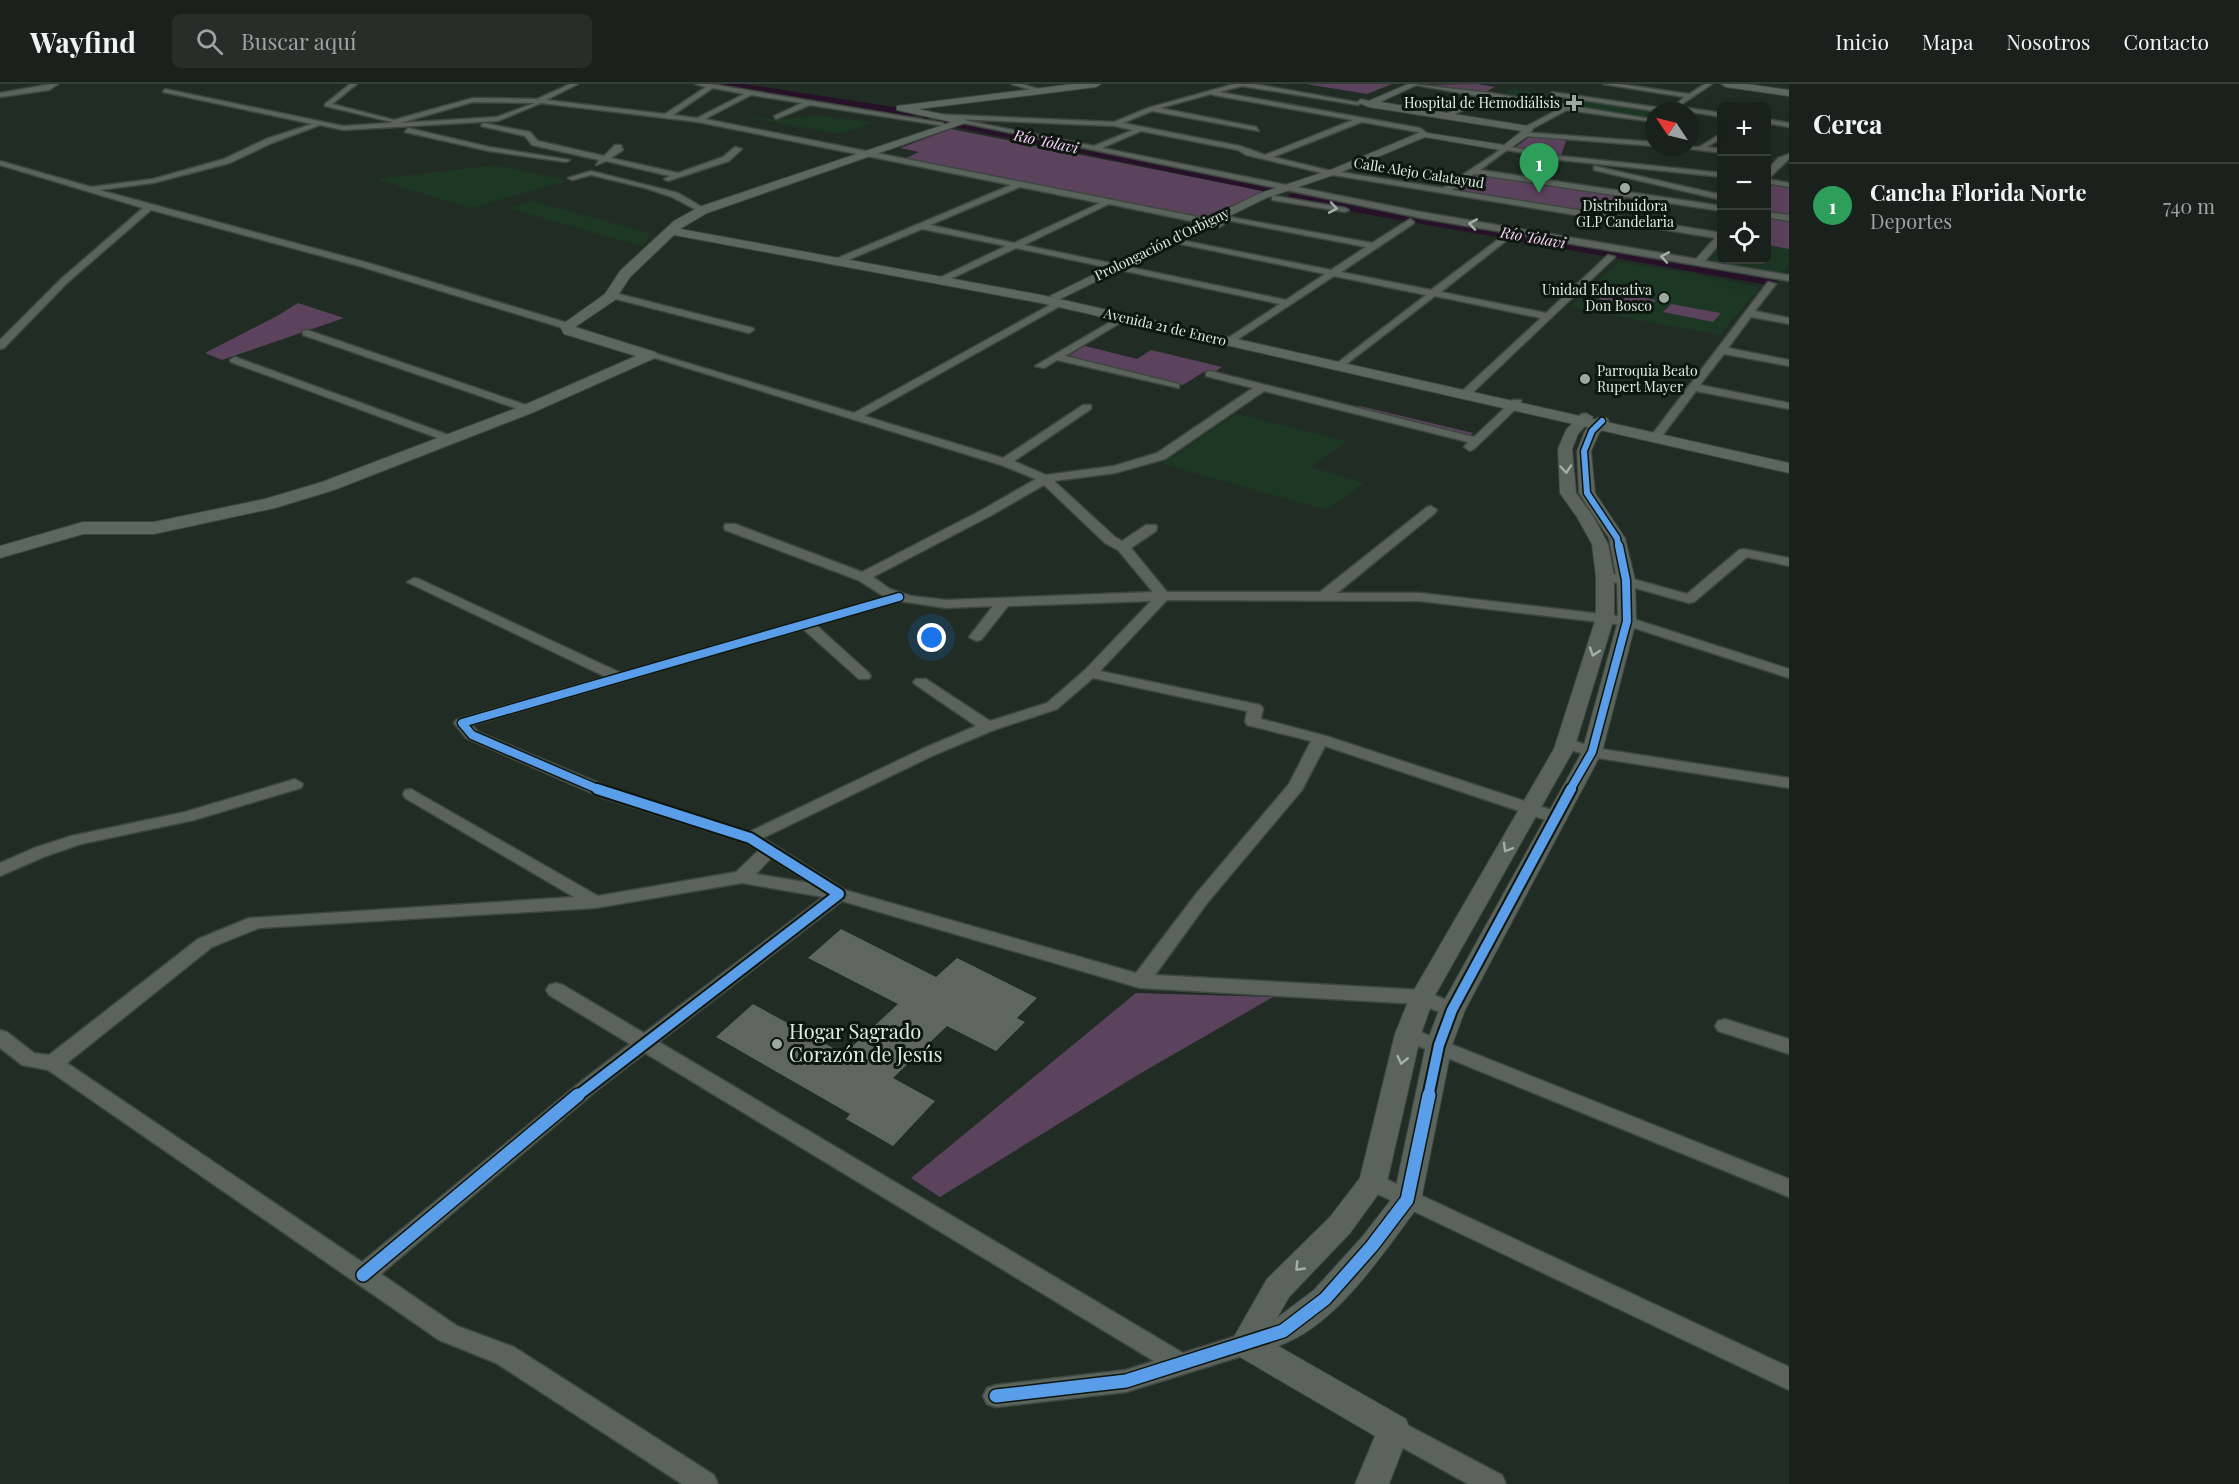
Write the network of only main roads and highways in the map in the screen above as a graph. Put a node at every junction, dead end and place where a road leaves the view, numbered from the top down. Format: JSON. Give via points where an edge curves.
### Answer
{"nodes":[{"id":1,"x":1096,"y":84,"type":"edge"},
{"id":2,"x":1726,"y":84,"type":"edge"},
{"id":3,"x":1789,"y":93,"type":"edge"},
{"id":4,"x":671,"y":231,"type":"junction"},
{"id":5,"x":1057,"y":300,"type":"junction"},
{"id":6,"x":1233,"y":340,"type":"junction"},
{"id":7,"x":1789,"y":468,"type":"edge"},
{"id":8,"x":0,"y":552,"type":"edge"}],
"edges":[{"from":1,"to":4,"type":"main road","via":[[905,106],[900,108],[963,122],[704,210]]},
{"from":2,"to":3,"type":"main road"},
{"from":4,"to":5,"type":"main road","name":"Avenida 21 de Enero"},
{"from":4,"to":8,"type":"main road","via":[[625,274],[611,295],[567,326],[569,331],[650,355],[528,409],[328,486],[269,504],[154,528],[83,528]]},
{"from":5,"to":6,"type":"main road","name":"Avenida 21 de Enero"},
{"from":5,"to":6,"type":"main road","name":"Avenida 21 de Enero","via":[[1122,318]]},
{"from":6,"to":7,"type":"main road","name":"Avenida 21 de Enero"}]}
